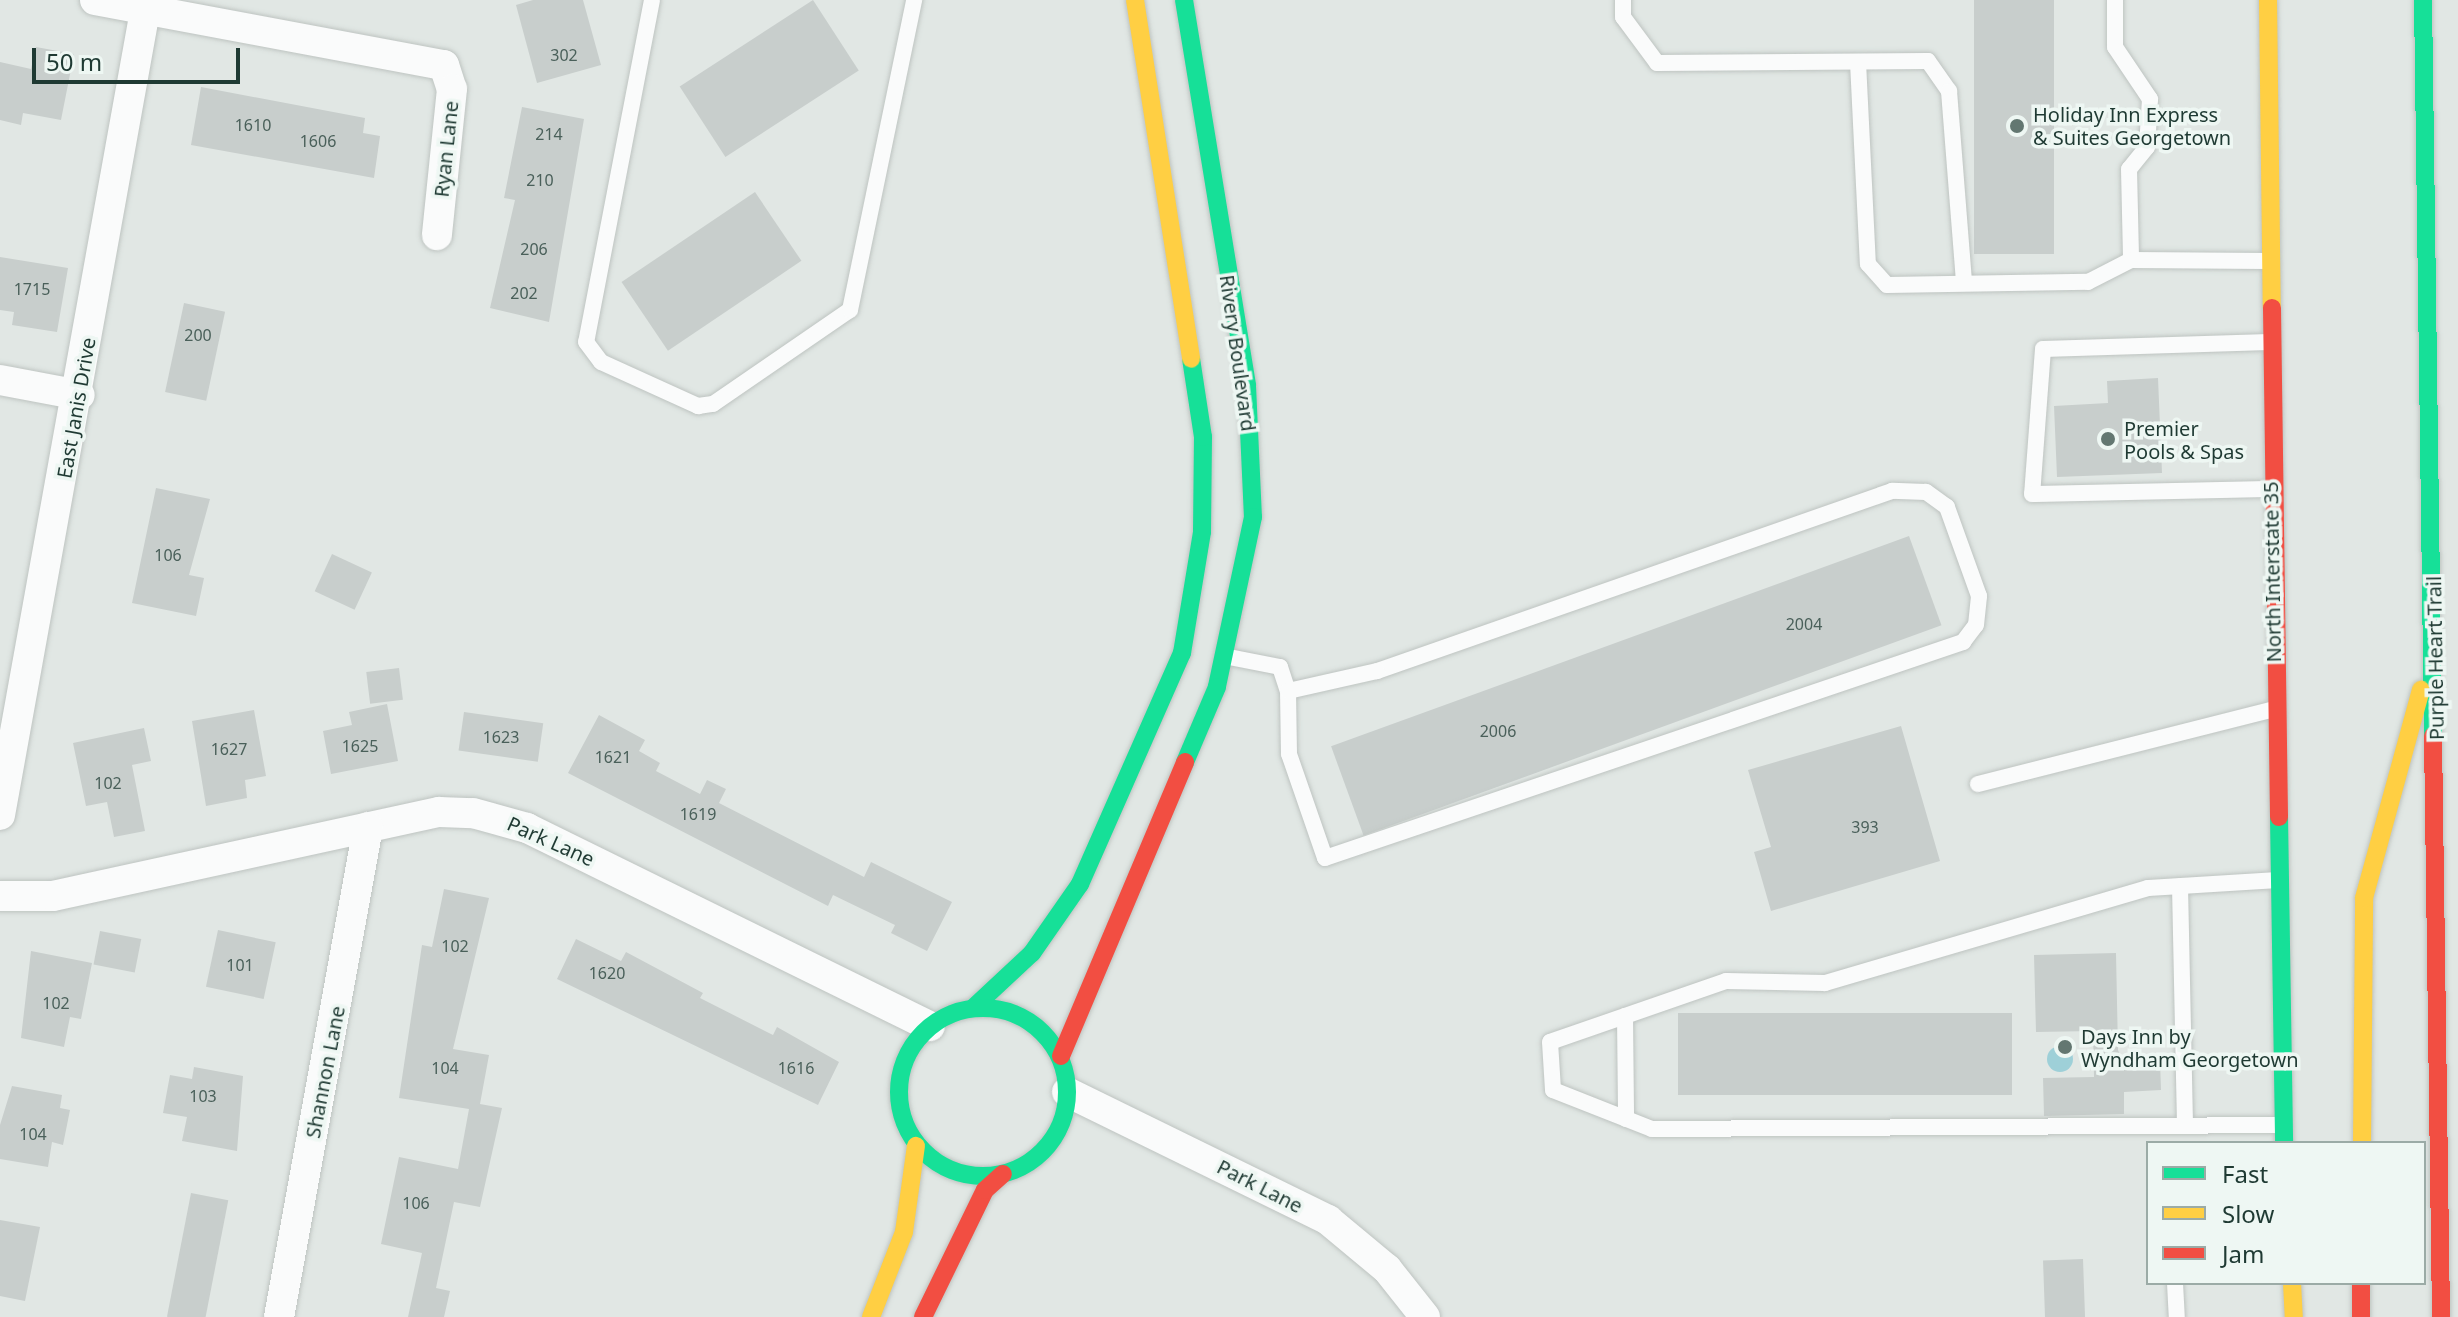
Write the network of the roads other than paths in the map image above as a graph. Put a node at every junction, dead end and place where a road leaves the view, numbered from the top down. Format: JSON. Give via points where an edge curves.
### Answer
{"nodes":[{"id":1,"x":95,"y":0,"type":"edge"},
{"id":2,"x":652,"y":0,"type":"edge"},
{"id":3,"x":914,"y":0,"type":"edge"},
{"id":4,"x":1184,"y":0,"type":"edge"},
{"id":5,"x":1623,"y":0,"type":"edge"},
{"id":6,"x":2115,"y":0,"type":"edge"},
{"id":7,"x":2268,"y":0,"type":"edge"},
{"id":8,"x":2423,"y":0,"type":"edge"},
{"id":9,"x":146,"y":4,"type":"edge"},
{"id":10,"x":1135,"y":5,"type":"edge"},
{"id":11,"x":1858,"y":62,"type":"junction"},
{"id":12,"x":437,"y":235,"type":"dead end"},
{"id":13,"x":2131,"y":260,"type":"junction"},
{"id":14,"x":2267,"y":261,"type":"junction"},
{"id":15,"x":1964,"y":280,"type":"junction"},
{"id":16,"x":1234,"y":316,"type":"junction"},
{"id":17,"x":1184,"y":326,"type":"junction"},
{"id":18,"x":2269,"y":342,"type":"junction"},
{"id":19,"x":0,"y":380,"type":"edge"},
{"id":20,"x":80,"y":395,"type":"junction"},
{"id":21,"x":2271,"y":489,"type":"junction"},
{"id":22,"x":2435,"y":638,"type":"junction"},
{"id":23,"x":1182,"y":653,"type":"junction"},
{"id":24,"x":1229,"y":657,"type":"junction"},
{"id":25,"x":1288,"y":691,"type":"junction"},
{"id":26,"x":2275,"y":709,"type":"junction"},
{"id":27,"x":1978,"y":784,"type":"dead end"},
{"id":28,"x":0,"y":815,"type":"edge"},
{"id":29,"x":368,"y":827,"type":"junction"},
{"id":30,"x":2278,"y":880,"type":"junction"},
{"id":31,"x":2180,"y":886,"type":"junction"},
{"id":32,"x":0,"y":896,"type":"edge"},
{"id":33,"x":973,"y":1008,"type":"junction"},
{"id":34,"x":1625,"y":1016,"type":"junction"},
{"id":35,"x":930,"y":1026,"type":"junction"},
{"id":36,"x":1061,"y":1056,"type":"junction"},
{"id":37,"x":1067,"y":1092,"type":"junction"},
{"id":38,"x":1626,"y":1119,"type":"junction"},
{"id":39,"x":2185,"y":1124,"type":"junction"},
{"id":40,"x":2283,"y":1134,"type":"edge"},
{"id":41,"x":2362,"y":1141,"type":"edge"},
{"id":42,"x":916,"y":1146,"type":"junction"},
{"id":43,"x":1003,"y":1174,"type":"junction"},
{"id":44,"x":2175,"y":1285,"type":"edge"},
{"id":45,"x":2292,"y":1285,"type":"edge"},
{"id":46,"x":2361,"y":1285,"type":"edge"},
{"id":47,"x":279,"y":1317,"type":"edge"},
{"id":48,"x":871,"y":1317,"type":"edge"},
{"id":49,"x":923,"y":1317,"type":"edge"},
{"id":50,"x":1425,"y":1317,"type":"edge"},
{"id":51,"x":2177,"y":1317,"type":"edge"},
{"id":52,"x":2294,"y":1317,"type":"edge"},
{"id":53,"x":2361,"y":1317,"type":"edge"},
{"id":54,"x":2441,"y":1317,"type":"edge"}],
"edges":[{"from":1,"to":9,"type":"street"},
{"from":2,"to":3,"type":"lane","via":[[586,342],[601,362],[698,406],[713,404],[850,310]]},
{"from":4,"to":10,"type":"street"},
{"from":4,"to":16,"type":"main road","name":"Rivery Boulevard"},
{"from":5,"to":11,"type":"lane","via":[[1623,17],[1657,63]]},
{"from":6,"to":13,"type":"lane","via":[[2115,47],[2150,99],[2147,147],[2129,169]]},
{"from":7,"to":14,"type":"main road","name":"North Interstate 35"},
{"from":8,"to":22,"type":"main road","name":"Purple Heart Trail"},
{"from":9,"to":12,"type":"street","name":"Ryan Lane","via":[[444,65],[452,89]]},
{"from":9,"to":20,"type":"street","name":"East Janis Drive"},
{"from":10,"to":17,"type":"main road"},
{"from":11,"to":15,"type":"lane","via":[[1928,61],[1949,91]]},
{"from":11,"to":15,"type":"lane","via":[[1868,264],[1887,285]]},
{"from":13,"to":14,"type":"lane"},
{"from":13,"to":15,"type":"lane","via":[[2088,282]]},
{"from":14,"to":18,"type":"main road","name":"North Interstate 35"},
{"from":16,"to":17,"type":"street"},
{"from":16,"to":24,"type":"main road","name":"Rivery Boulevard","via":[[1247,386],[1253,517]]},
{"from":17,"to":23,"type":"main road","via":[[1203,437],[1202,532]]},
{"from":18,"to":21,"type":"main road","name":"North Interstate 35"},
{"from":18,"to":21,"type":"lane","via":[[2043,349],[2032,494]]},
{"from":19,"to":20,"type":"street"},
{"from":20,"to":28,"type":"street","name":"East Janis Drive"},
{"from":21,"to":26,"type":"main road","name":"North Interstate 35"},
{"from":22,"to":41,"type":"main road","via":[[2364,898]]},
{"from":22,"to":54,"type":"main road","name":"Purple Heart Trail"},
{"from":23,"to":24,"type":"street"},
{"from":23,"to":33,"type":"main road","via":[[1080,884],[1032,953]]},
{"from":24,"to":25,"type":"lane","via":[[1280,667]]},
{"from":24,"to":36,"type":"main road","name":"Rivery Boulevard"},
{"from":25,"to":25,"type":"lane","via":[[1377,671],[1892,491],[1926,492],[1947,507],[1979,596],[1976,625],[1963,642],[1325,858],[1289,754]]},
{"from":26,"to":27,"type":"lane"},
{"from":26,"to":30,"type":"main road","name":"North Interstate 35"},
{"from":29,"to":32,"type":"street","name":"Park Lane","via":[[53,896]]},
{"from":29,"to":35,"type":"street","name":"Park Lane","via":[[439,812],[527,828]]},
{"from":29,"to":47,"type":"street","name":"Shannon Lane"},
{"from":30,"to":31,"type":"lane"},
{"from":30,"to":40,"type":"main road","name":"North Interstate 35"},
{"from":31,"to":34,"type":"lane","via":[[2148,888],[1825,983],[1726,981]]},
{"from":31,"to":39,"type":"lane"},
{"from":33,"to":35,"type":"main road"},
{"from":33,"to":36,"type":"main road","via":[[1032,1022]]},
{"from":34,"to":38,"type":"lane"},
{"from":34,"to":38,"type":"lane","via":[[1550,1042],[1553,1090]]},
{"from":35,"to":42,"type":"main road","via":[[910,1051],[899,1087]]},
{"from":36,"to":37,"type":"main road"},
{"from":37,"to":43,"type":"main road","via":[[1057,1132],[1043,1151]]},
{"from":37,"to":50,"type":"street","name":"Park Lane","via":[[1328,1220],[1387,1269]]},
{"from":38,"to":39,"type":"lane","via":[[1652,1129],[2045,1131]]},
{"from":39,"to":40,"type":"lane"},
{"from":42,"to":43,"type":"main road","via":[[951,1170]]},
{"from":42,"to":48,"type":"main road","via":[[904,1232]]},
{"from":43,"to":49,"type":"main road","via":[[985,1190]]},
{"from":44,"to":51,"type":"lane"},
{"from":45,"to":52,"type":"main road"},
{"from":46,"to":53,"type":"main road"}]}
